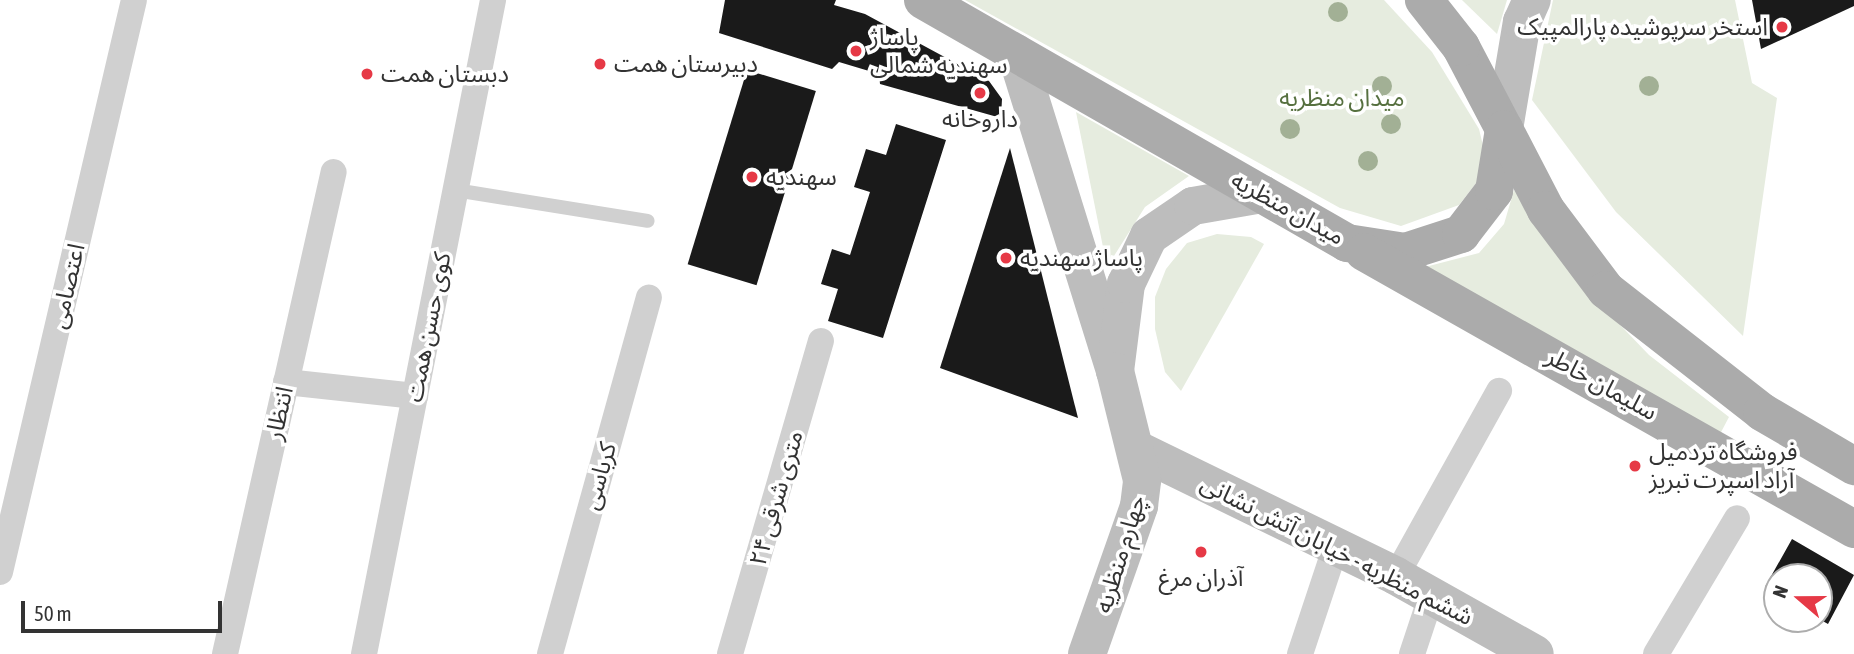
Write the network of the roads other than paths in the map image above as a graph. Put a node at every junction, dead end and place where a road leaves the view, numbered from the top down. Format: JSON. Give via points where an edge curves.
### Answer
{"nodes":[{"id":1,"x":134,"y":0,"type":"edge"},
{"id":2,"x":493,"y":0,"type":"edge"},
{"id":3,"x":1424,"y":0,"type":"edge"},
{"id":4,"x":1532,"y":0,"type":"edge"},
{"id":5,"x":931,"y":2,"type":"edge"},
{"id":6,"x":1016,"y":53,"type":"junction"},
{"id":7,"x":1504,"y":129,"type":"junction"},
{"id":8,"x":334,"y":172,"type":"dead end"},
{"id":9,"x":455,"y":190,"type":"junction"},
{"id":10,"x":1262,"y":194,"type":"junction"},
{"id":11,"x":648,"y":221,"type":"dead end"},
{"id":12,"x":1347,"y":243,"type":"junction"},
{"id":13,"x":649,"y":298,"type":"dead end"},
{"id":14,"x":821,"y":341,"type":"dead end"},
{"id":15,"x":1115,"y":371,"type":"junction"},
{"id":16,"x":286,"y":382,"type":"junction"},
{"id":17,"x":1499,"y":391,"type":"dead end"},
{"id":18,"x":415,"y":396,"type":"junction"},
{"id":19,"x":1136,"y":449,"type":"junction"},
{"id":20,"x":1854,"y":466,"type":"edge"},
{"id":21,"x":1737,"y":518,"type":"dead end"},
{"id":22,"x":1854,"y":529,"type":"edge"},
{"id":23,"x":1336,"y":546,"type":"junction"},
{"id":24,"x":0,"y":572,"type":"edge"},
{"id":25,"x":1396,"y":576,"type":"junction"},
{"id":26,"x":1432,"y":594,"type":"junction"},
{"id":27,"x":225,"y":654,"type":"edge"},
{"id":28,"x":364,"y":654,"type":"edge"},
{"id":29,"x":550,"y":654,"type":"edge"},
{"id":30,"x":730,"y":654,"type":"edge"},
{"id":31,"x":1087,"y":654,"type":"edge"},
{"id":32,"x":1300,"y":654,"type":"edge"},
{"id":33,"x":1412,"y":654,"type":"edge"},
{"id":34,"x":1535,"y":654,"type":"edge"},
{"id":35,"x":1656,"y":654,"type":"edge"}],
"edges":[{"from":1,"to":24,"type":"street","name":"اعتصامی"},
{"from":2,"to":9,"type":"street","name":"کوی حسن همت"},
{"from":3,"to":7,"type":"main road","via":[[1461,47]]},
{"from":4,"to":7,"type":"main road","via":[[1521,22]]},
{"from":5,"to":6,"type":"main road","name":"ميدان منظریه"},
{"from":6,"to":10,"type":"main road","name":"ميدان منظریه"},
{"from":6,"to":15,"type":"main road","name":"چهارم منظریه"},
{"from":7,"to":12,"type":"main road","name":"ميدان منظریه","via":[[1494,191],[1461,234],[1405,252]]},
{"from":7,"to":20,"type":"main road","via":[[1546,210],[1606,290],[1762,412]]},
{"from":8,"to":16,"type":"street","name":"انتظار"},
{"from":9,"to":11,"type":"lane"},
{"from":9,"to":18,"type":"street","name":"کوی حسن همت"},
{"from":10,"to":12,"type":"main road","name":"ميدان منظریه"},
{"from":10,"to":15,"type":"main road","via":[[1193,206],[1149,236],[1126,284]]},
{"from":12,"to":22,"type":"main road","name":"سلیمان خاطر"},
{"from":13,"to":29,"type":"street","name":"کرباسی"},
{"from":14,"to":30,"type":"street","name":"۲۴ متری شرقی"},
{"from":15,"to":19,"type":"main road","name":"چهارم منظریه"},
{"from":16,"to":18,"type":"street"},
{"from":16,"to":27,"type":"street","name":"انتظار"},
{"from":17,"to":25,"type":"street"},
{"from":18,"to":28,"type":"street","name":"کوی حسن همت"},
{"from":19,"to":23,"type":"main road","name":"ششم منظریه - خیابان آتش نشانی"},
{"from":19,"to":31,"type":"main road","name":"چهارم منظریه","via":[[1142,480],[1139,506]]},
{"from":21,"to":35,"type":"street"},
{"from":23,"to":25,"type":"main road","name":"ششم منظریه - خیابان آتش نشانی"},
{"from":23,"to":32,"type":"street"},
{"from":25,"to":26,"type":"main road","name":"ششم منظریه - خیابان آتش نشانی"},
{"from":26,"to":33,"type":"street"},
{"from":26,"to":34,"type":"main road","name":"ششم منظریه - خیابان آتش نشانی"}]}
